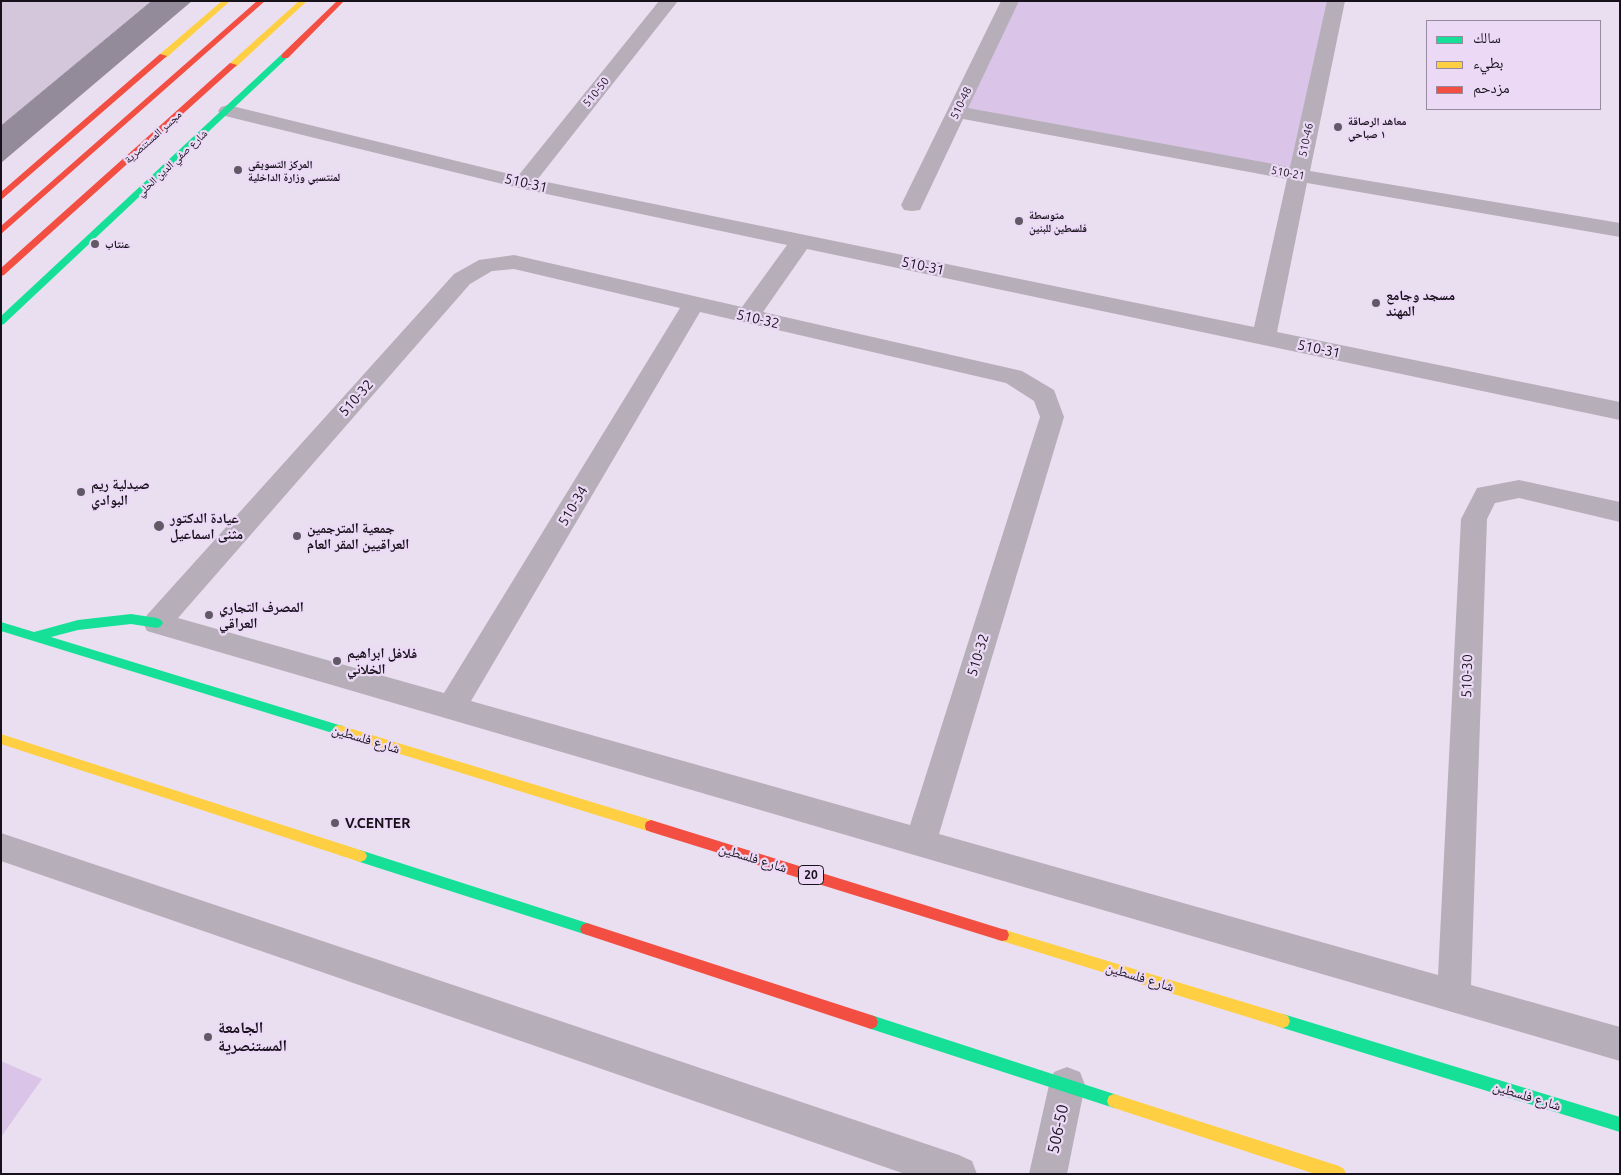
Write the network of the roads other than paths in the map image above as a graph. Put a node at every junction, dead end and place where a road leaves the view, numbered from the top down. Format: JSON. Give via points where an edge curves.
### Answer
{"nodes":[{"id":1,"x":227,"y":1,"type":"edge"},
{"id":2,"x":262,"y":1,"type":"edge"},
{"id":3,"x":304,"y":1,"type":"edge"},
{"id":4,"x":341,"y":1,"type":"edge"},
{"id":5,"x":669,"y":1,"type":"edge"},
{"id":6,"x":1010,"y":1,"type":"edge"},
{"id":7,"x":1336,"y":1,"type":"edge"},
{"id":8,"x":228,"y":111,"type":"junction"},
{"id":9,"x":956,"y":112,"type":"junction"},
{"id":10,"x":1299,"y":175,"type":"junction"},
{"id":11,"x":523,"y":183,"type":"junction"},
{"id":12,"x":1,"y":197,"type":"edge"},
{"id":13,"x":912,"y":205,"type":"dead end"},
{"id":14,"x":1620,"y":230,"type":"edge"},
{"id":15,"x":1,"y":231,"type":"edge"},
{"id":16,"x":801,"y":241,"type":"junction"},
{"id":17,"x":1,"y":273,"type":"edge"},
{"id":18,"x":694,"y":304,"type":"junction"},
{"id":19,"x":748,"y":316,"type":"junction"},
{"id":20,"x":1,"y":322,"type":"edge"},
{"id":21,"x":1264,"y":337,"type":"junction"},
{"id":22,"x":1620,"y":411,"type":"edge"},
{"id":23,"x":1620,"y":512,"type":"edge"},
{"id":24,"x":157,"y":623,"type":"junction"},
{"id":25,"x":1,"y":626,"type":"edge"},
{"id":26,"x":35,"y":636,"type":"junction"},
{"id":27,"x":451,"y":708,"type":"junction"},
{"id":28,"x":1,"y":738,"type":"edge"},
{"id":29,"x":920,"y":842,"type":"junction"},
{"id":30,"x":1,"y":847,"type":"edge"},
{"id":31,"x":1454,"y":996,"type":"junction"},
{"id":32,"x":1620,"y":1044,"type":"edge"},
{"id":33,"x":1067,"y":1085,"type":"junction"},
{"id":34,"x":1620,"y":1125,"type":"edge"},
{"id":35,"x":959,"y":1174,"type":"edge"},
{"id":36,"x":1048,"y":1174,"type":"edge"},
{"id":37,"x":1339,"y":1174,"type":"edge"}],
"edges":[{"from":1,"to":12,"type":"main road"},
{"from":2,"to":15,"type":"main road"},
{"from":3,"to":17,"type":"main road","name":"مجسر المستنصرية"},
{"from":4,"to":8,"type":"main road","name":"شارع صفي الدين الحلي"},
{"from":5,"to":11,"type":"street","name":"510-50"},
{"from":6,"to":9,"type":"street","name":"510-48"},
{"from":7,"to":10,"type":"street","name":"510-46"},
{"from":8,"to":11,"type":"street","name":"510-31"},
{"from":8,"to":20,"type":"main road","name":"شارع صفي الدين الحلي"},
{"from":9,"to":10,"type":"street","name":"510-21"},
{"from":9,"to":13,"type":"street","name":"510-48"},
{"from":10,"to":14,"type":"street","name":"510-21"},
{"from":10,"to":21,"type":"street","name":"510-46"},
{"from":11,"to":16,"type":"street","name":"510-31"},
{"from":16,"to":19,"type":"street"},
{"from":16,"to":21,"type":"street","name":"510-31"},
{"from":18,"to":19,"type":"street","name":"510-32"},
{"from":18,"to":24,"type":"street","name":"510-32","via":[[514,262],[487,265],[462,279]]},
{"from":18,"to":27,"type":"street","name":"510-34"},
{"from":19,"to":29,"type":"street","name":"510-32","via":[[1013,377],[1045,396],[1052,417]]},
{"from":21,"to":22,"type":"street","name":"510-31"},
{"from":23,"to":31,"type":"street","name":"510-30","via":[[1519,489],[1486,495],[1474,519]]},
{"from":24,"to":26,"type":"main road","via":[[131,619],[78,625]]},
{"from":24,"to":27,"type":"street"},
{"from":25,"to":26,"type":"main road","name":"شارع فلسطين","number":"20"},
{"from":26,"to":34,"type":"main road","name":"شارع فلسطين","number":"20"},
{"from":27,"to":29,"type":"street"},
{"from":28,"to":33,"type":"main road"},
{"from":29,"to":31,"type":"street"},
{"from":30,"to":35,"type":"street"},
{"from":31,"to":32,"type":"street"},
{"from":33,"to":36,"type":"street","name":"506-50"},
{"from":33,"to":37,"type":"main road"}]}
